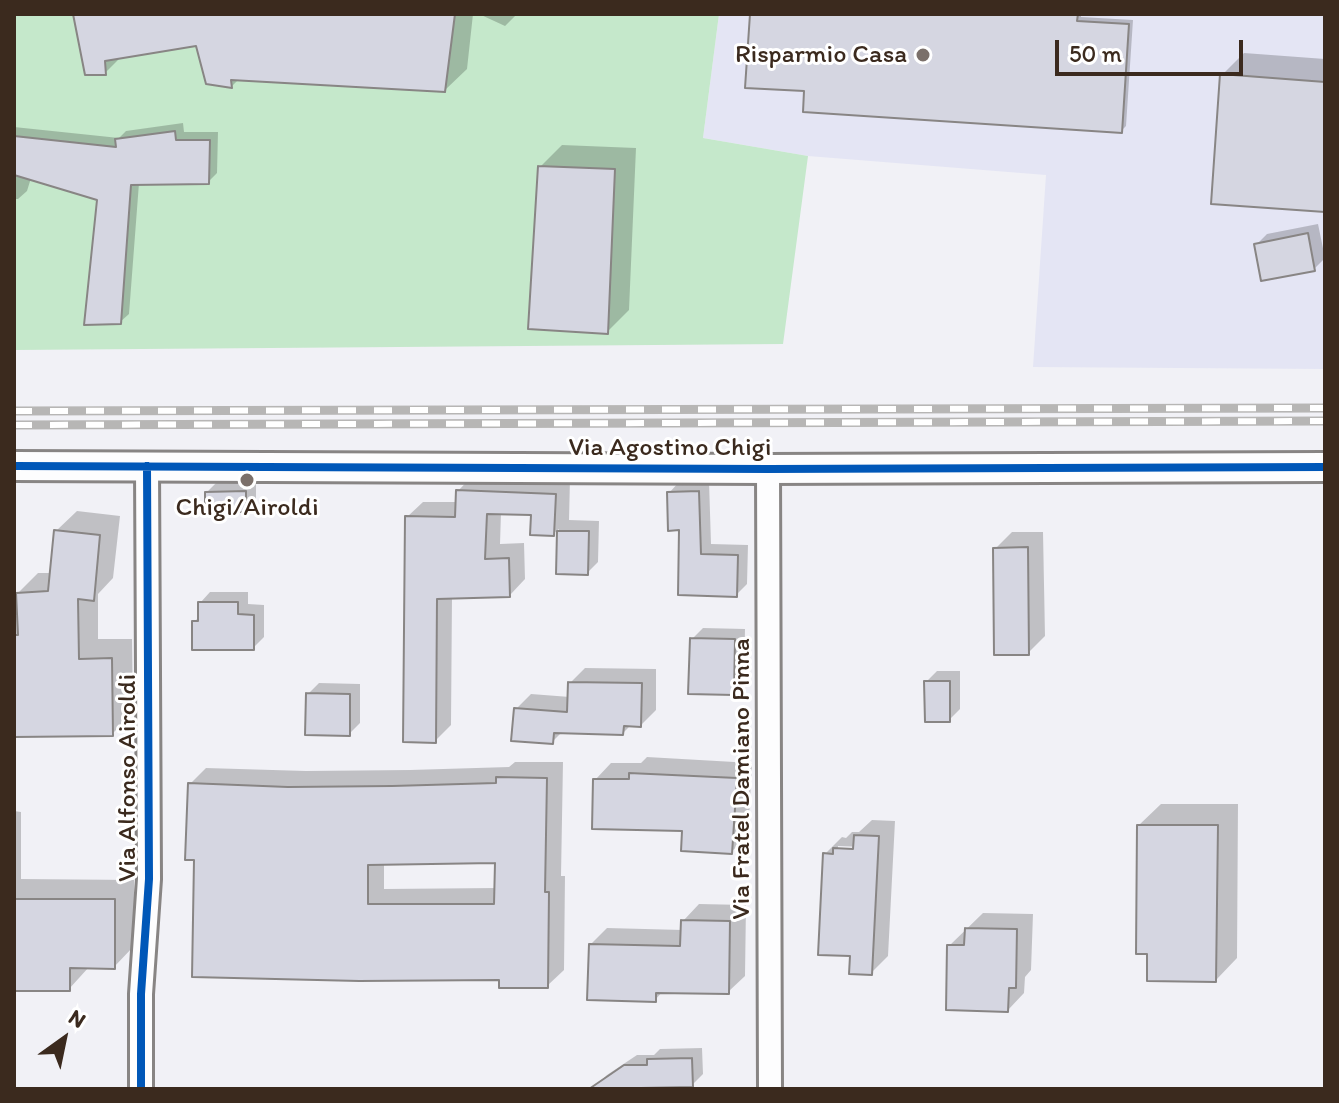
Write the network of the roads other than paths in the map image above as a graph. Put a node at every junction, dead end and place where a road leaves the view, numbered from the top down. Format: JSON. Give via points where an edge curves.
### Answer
{"nodes":[{"id":1,"x":14,"y":466,"type":"edge"},
{"id":2,"x":147,"y":466,"type":"junction"},
{"id":3,"x":1325,"y":467,"type":"edge"},
{"id":4,"x":768,"y":469,"type":"junction"},
{"id":5,"x":141,"y":1089,"type":"edge"},
{"id":6,"x":770,"y":1089,"type":"edge"}],
"edges":[{"from":1,"to":2,"type":"street","name":"Via Agostino Chigi"},
{"from":2,"to":4,"type":"street","name":"Via Agostino Chigi"},
{"from":2,"to":5,"type":"street","name":"Via Alfonso Airoldi","via":[[149,879]]},
{"from":3,"to":4,"type":"street","name":"Via Agostino Chigi"},
{"from":4,"to":6,"type":"street","name":"Via Fratel Damiano Pinna"}]}
